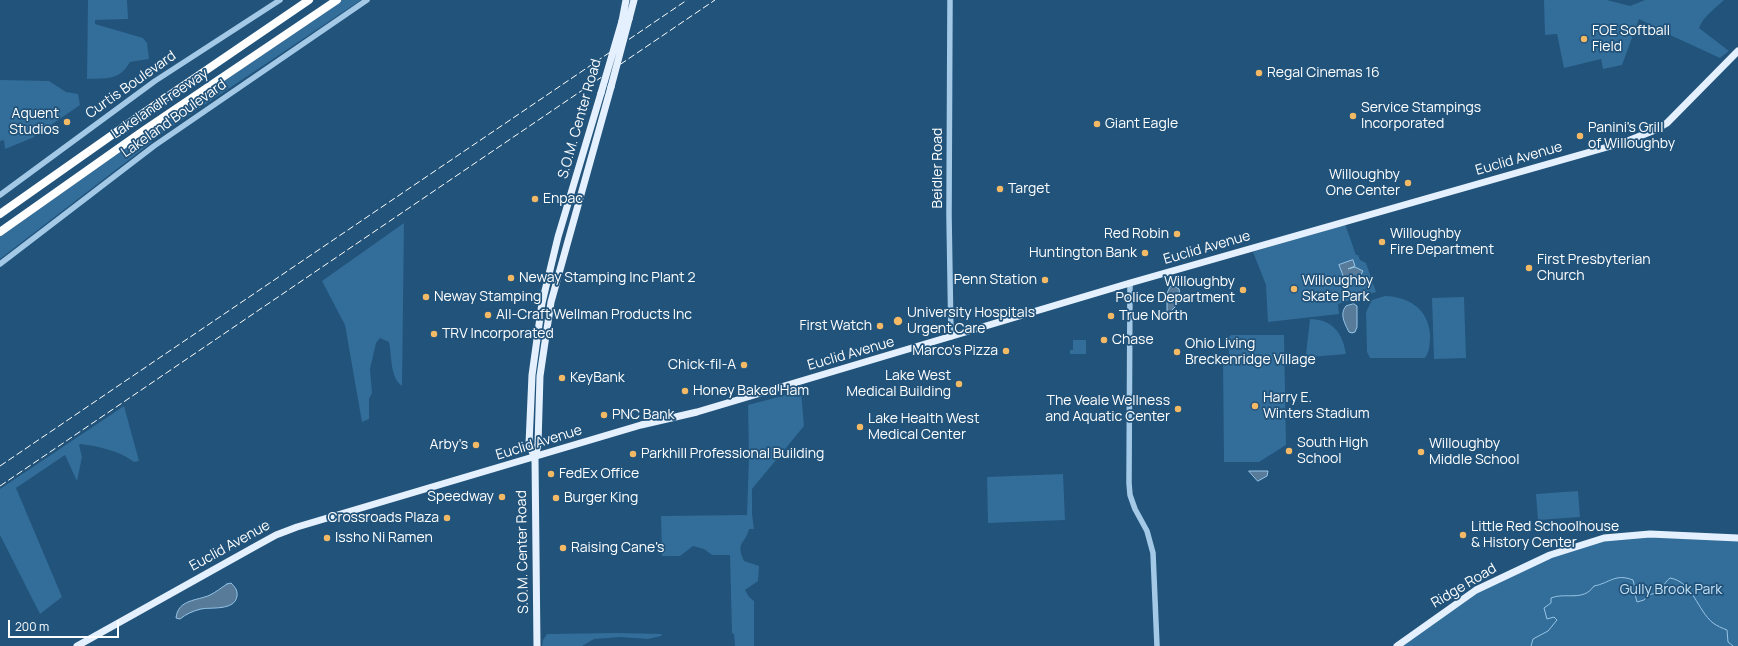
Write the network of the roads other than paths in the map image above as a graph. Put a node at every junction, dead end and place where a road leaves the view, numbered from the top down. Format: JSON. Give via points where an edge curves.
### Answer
{"nodes":[{"id":1,"x":280,"y":0,"type":"edge"},
{"id":2,"x":309,"y":0,"type":"edge"},
{"id":3,"x":337,"y":0,"type":"edge"},
{"id":4,"x":367,"y":0,"type":"edge"},
{"id":5,"x":626,"y":0,"type":"edge"},
{"id":6,"x":634,"y":0,"type":"edge"},
{"id":7,"x":950,"y":0,"type":"edge"},
{"id":8,"x":1738,"y":51,"type":"edge"},
{"id":9,"x":0,"y":196,"type":"edge"},
{"id":10,"x":0,"y":214,"type":"edge"},
{"id":11,"x":0,"y":232,"type":"edge"},
{"id":12,"x":0,"y":264,"type":"edge"},
{"id":13,"x":1130,"y":283,"type":"junction"},
{"id":14,"x":951,"y":337,"type":"junction"},
{"id":15,"x":534,"y":458,"type":"junction"},
{"id":16,"x":1738,"y":538,"type":"edge"},
{"id":17,"x":77,"y":646,"type":"edge"},
{"id":18,"x":537,"y":646,"type":"edge"},
{"id":19,"x":1157,"y":646,"type":"edge"},
{"id":20,"x":1397,"y":646,"type":"edge"}],
"edges":[{"from":1,"to":9,"type":"street","name":"Curtis Boulevard","via":[[155,81]]},
{"from":2,"to":10,"type":"highway","name":"Lakeland Freeway"},
{"from":3,"to":11,"type":"highway","name":"Lakeland Freeway","via":[[167,114]]},
{"from":4,"to":12,"type":"street","name":"Lakeland Boulevard","via":[[154,146]]},
{"from":5,"to":15,"type":"main road","name":"S.O.M. Center Road","bridge":true,"via":[[602,93],[558,237],[542,303],[532,375],[529,444]]},
{"from":6,"to":15,"type":"main road","name":"S.O.M. Center Road","bridge":true,"via":[[551,302],[540,376],[538,444]]},
{"from":7,"to":14,"type":"street","name":"Beidler Road"},
{"from":8,"to":13,"type":"main road","name":"Euclid Avenue","via":[[1667,123],[1625,142]]},
{"from":13,"to":14,"type":"main road","name":"Euclid Avenue"},
{"from":13,"to":19,"type":"street","via":[[1129,483],[1130,495],[1147,530],[1153,553]]},
{"from":14,"to":15,"type":"main road","name":"Euclid Avenue"},
{"from":15,"to":17,"type":"main road","name":"Euclid Avenue","via":[[276,535]]},
{"from":15,"to":18,"type":"main road","name":"S.O.M. Center Road"},
{"from":16,"to":20,"type":"main road","name":"Ridge Road","via":[[1650,534],[1604,538],[1550,555],[1476,590]]}]}
